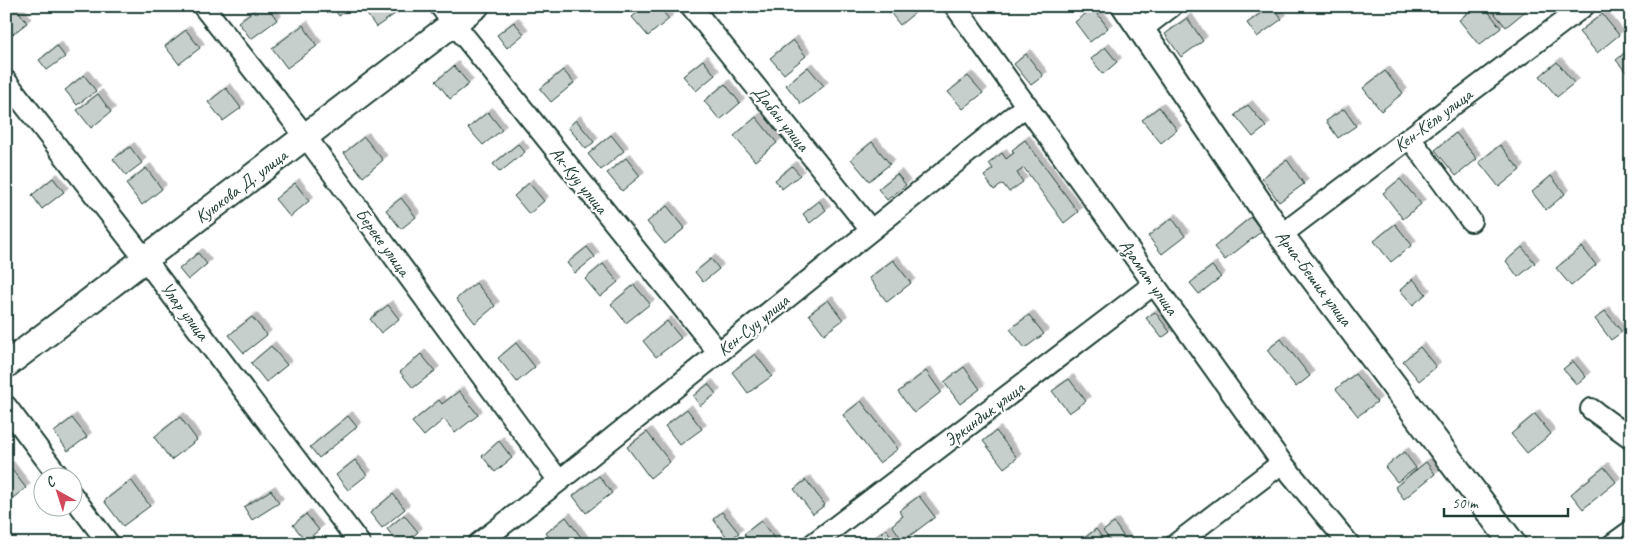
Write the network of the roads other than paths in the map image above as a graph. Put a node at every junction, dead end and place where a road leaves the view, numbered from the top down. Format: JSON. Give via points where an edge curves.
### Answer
{"nodes":[{"id":1,"x":203,"y":6,"type":"edge"},
{"id":2,"x":476,"y":6,"type":"edge"},
{"id":3,"x":691,"y":6,"type":"edge"},
{"id":4,"x":955,"y":6,"type":"edge"},
{"id":5,"x":1125,"y":6,"type":"edge"},
{"id":6,"x":1172,"y":6,"type":"edge"},
{"id":7,"x":1584,"y":6,"type":"edge"},
{"id":8,"x":447,"y":15,"type":"edge"},
{"id":9,"x":1142,"y":29,"type":"junction"},
{"id":10,"x":6,"y":81,"type":"edge"},
{"id":11,"x":1027,"y":104,"type":"junction"},
{"id":12,"x":306,"y":137,"type":"junction"},
{"id":13,"x":1410,"y":138,"type":"junction"},
{"id":14,"x":1472,"y":221,"type":"dead end"},
{"id":15,"x":870,"y":230,"type":"junction"},
{"id":16,"x":1282,"y":235,"type":"junction"},
{"id":17,"x":144,"y":258,"type":"junction"},
{"id":18,"x":1154,"y":284,"type":"junction"},
{"id":19,"x":718,"y":353,"type":"junction"},
{"id":20,"x":6,"y":365,"type":"edge"},
{"id":21,"x":6,"y":406,"type":"edge"},
{"id":22,"x":1591,"y":409,"type":"dead end"},
{"id":23,"x":1631,"y":438,"type":"edge"},
{"id":24,"x":1282,"y":463,"type":"junction"},
{"id":25,"x":52,"y":468,"type":"edge"},
{"id":26,"x":559,"y":481,"type":"junction"},
{"id":27,"x":82,"y":508,"type":"edge"},
{"id":28,"x":1631,"y":531,"type":"edge"},
{"id":29,"x":109,"y":544,"type":"edge"},
{"id":30,"x":360,"y":544,"type":"edge"},
{"id":31,"x":478,"y":544,"type":"edge"},
{"id":32,"x":814,"y":544,"type":"edge"},
{"id":33,"x":1176,"y":544,"type":"edge"},
{"id":34,"x":1349,"y":544,"type":"edge"},
{"id":35,"x":1513,"y":544,"type":"edge"},
{"id":36,"x":1614,"y":544,"type":"edge"}],
"edges":[{"from":1,"to":12,"type":"street","name":"Береке улица"},
{"from":2,"to":8,"type":"street","name":"Куюкова Д. улица"},
{"from":3,"to":15,"type":"street","name":"Дабан улица"},
{"from":4,"to":11,"type":"street","name":"Азамат улица"},
{"from":5,"to":9,"type":"street","name":"Арча-Бешик улица"},
{"from":6,"to":9,"type":"street"},
{"from":7,"to":13,"type":"street","name":"Кен-Кёль улица"},
{"from":8,"to":12,"type":"street","name":"Куюкова Д. улица"},
{"from":8,"to":19,"type":"street","name":"Ак-Куу улица"},
{"from":9,"to":16,"type":"street","name":"Арча-Бешик улица"},
{"from":10,"to":17,"type":"street","name":"Улар улица"},
{"from":11,"to":15,"type":"street","name":"Кен-Суу улица"},
{"from":11,"to":18,"type":"street","name":"Азамат улица"},
{"from":12,"to":17,"type":"street","name":"Куюкова Д. улица"},
{"from":12,"to":26,"type":"street","name":"Береке улица"},
{"from":13,"to":14,"type":"street"},
{"from":13,"to":16,"type":"street","name":"Кен-Кёль улица"},
{"from":15,"to":19,"type":"street","name":"Кен-Суу улица"},
{"from":16,"to":35,"type":"street","name":"Арча-Бешик улица"},
{"from":17,"to":20,"type":"street","name":"Куюкова Д. улица"},
{"from":17,"to":30,"type":"street","name":"Улар улица"},
{"from":18,"to":24,"type":"street","name":"Азамат улица"},
{"from":18,"to":32,"type":"street","name":"Эркиндик улица"},
{"from":19,"to":26,"type":"street","name":"Кен-Суу улица"},
{"from":21,"to":25,"type":"street"},
{"from":22,"to":23,"type":"street"},
{"from":24,"to":33,"type":"street"},
{"from":24,"to":34,"type":"street","name":"Азамат улица"},
{"from":26,"to":31,"type":"street","name":"Кен-Суу улица"},
{"from":27,"to":29,"type":"street"},
{"from":28,"to":36,"type":"street"}]}
